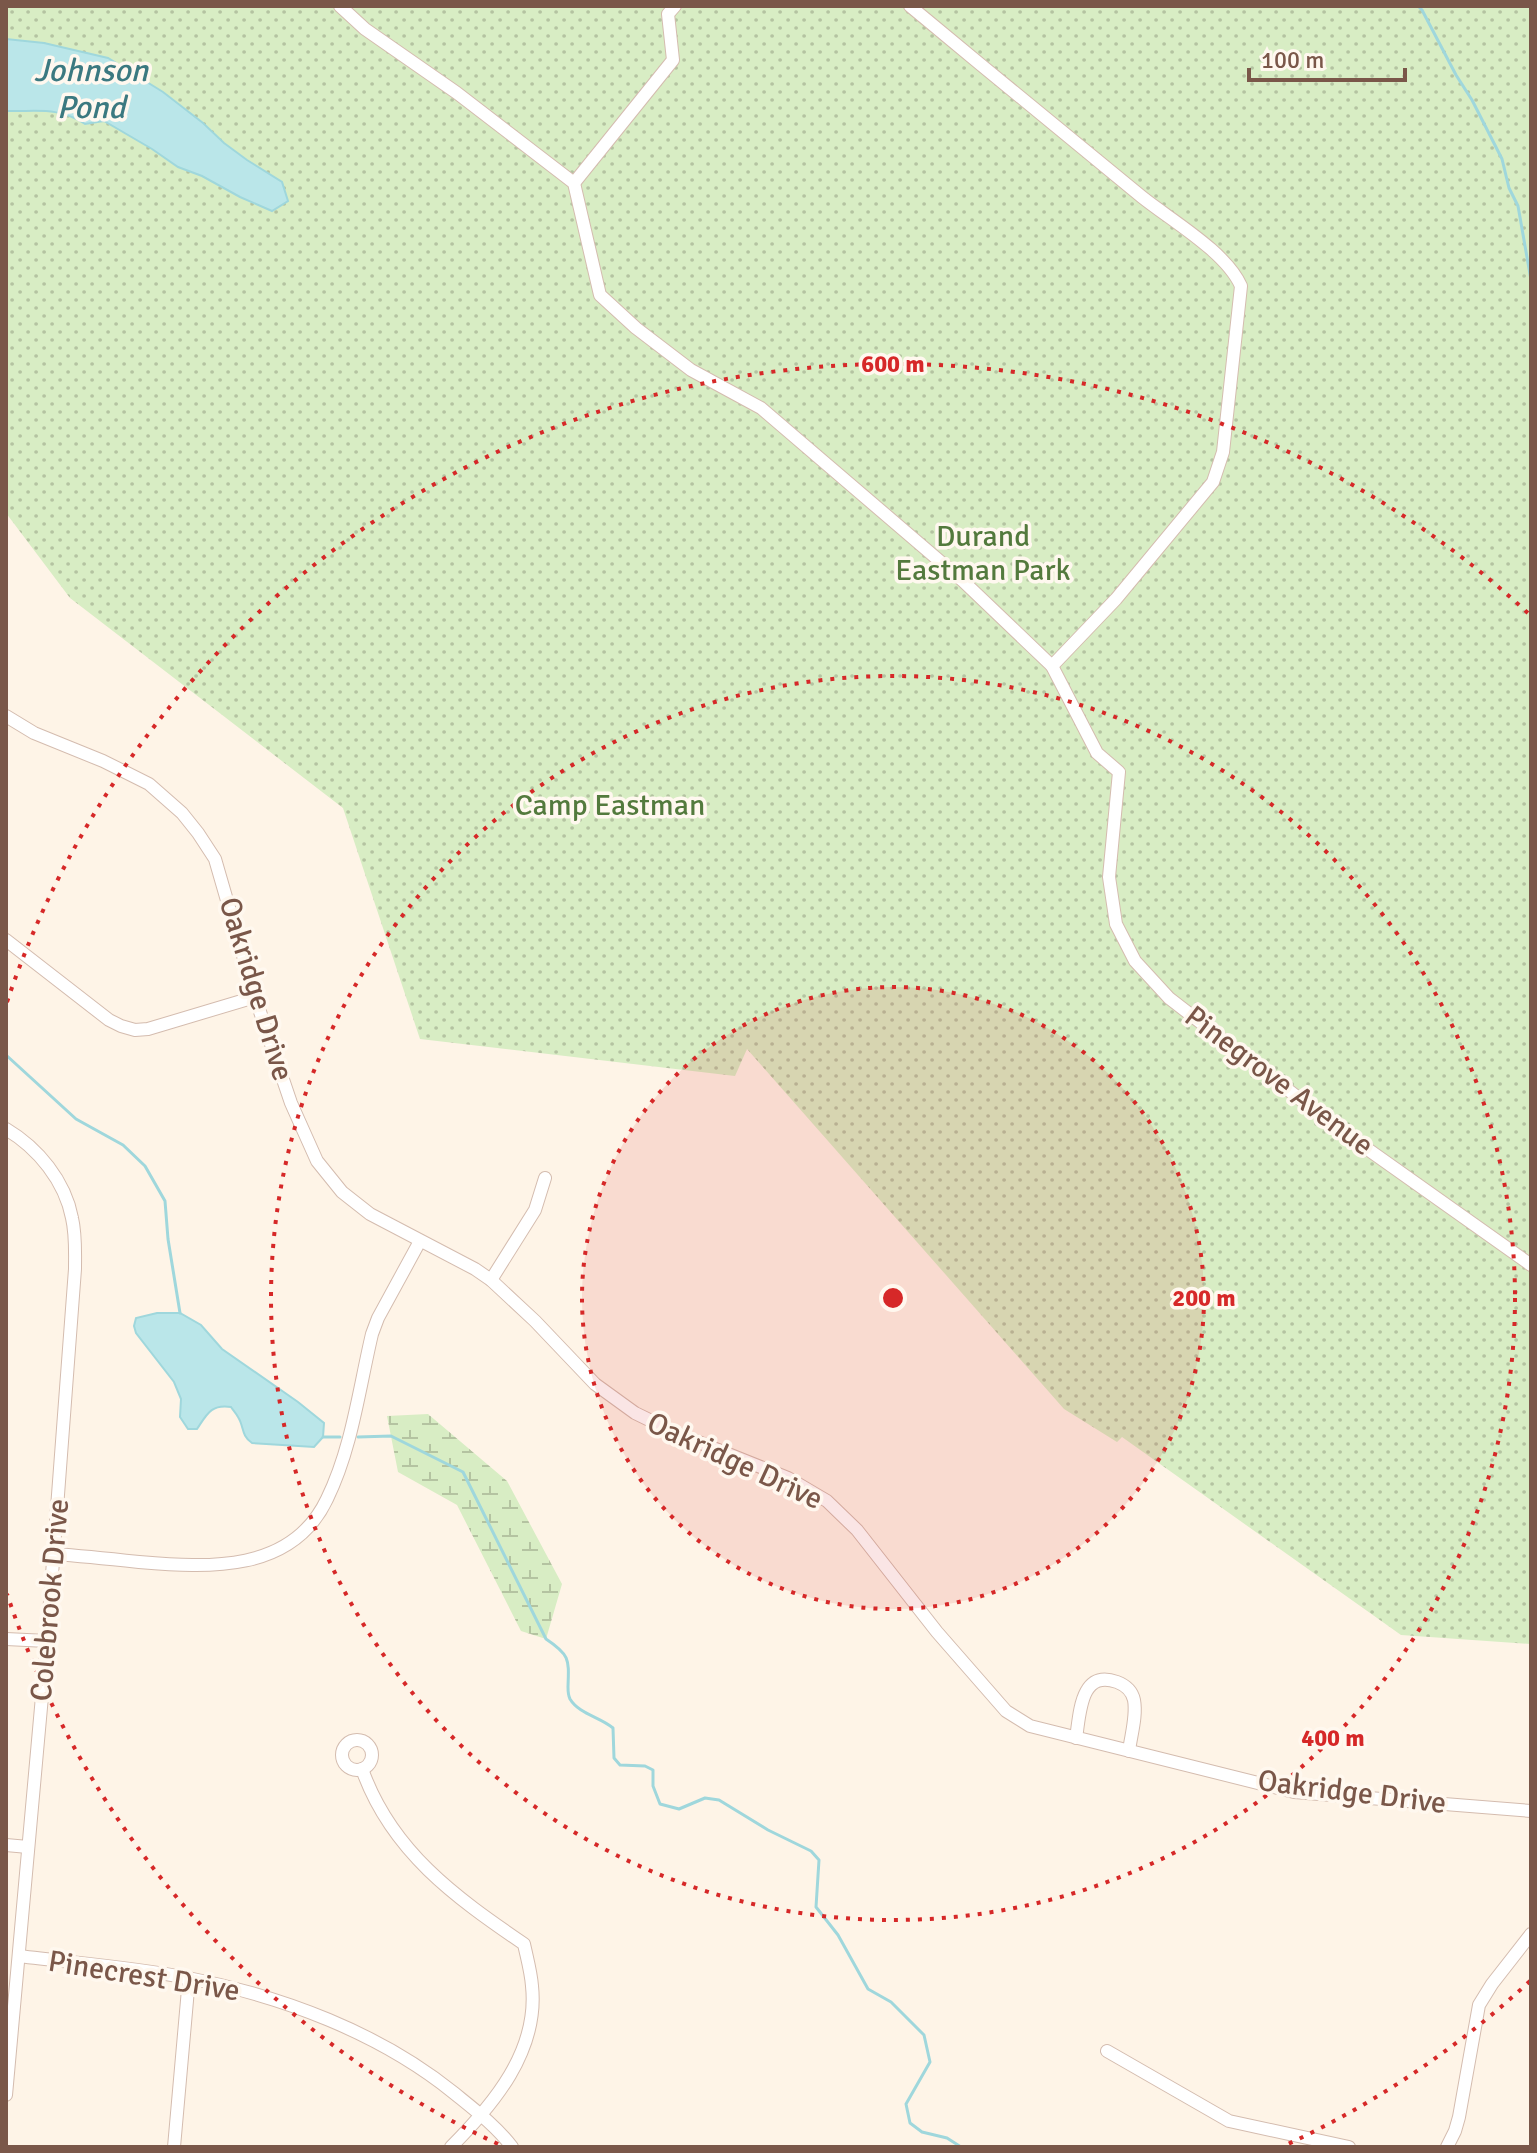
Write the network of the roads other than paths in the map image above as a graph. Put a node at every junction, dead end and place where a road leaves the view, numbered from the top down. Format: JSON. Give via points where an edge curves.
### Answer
{"nodes":[{"id":1,"x":340,"y":6,"type":"edge"},
{"id":2,"x":675,"y":6,"type":"edge"},
{"id":3,"x":910,"y":6,"type":"edge"},
{"id":4,"x":574,"y":183,"type":"junction"},
{"id":5,"x":1052,"y":666,"type":"junction"},
{"id":6,"x":6,"y":716,"type":"edge"},
{"id":7,"x":6,"y":940,"type":"edge"},
{"id":8,"x":255,"y":997,"type":"junction"},
{"id":9,"x":6,"y":1129,"type":"edge"},
{"id":10,"x":545,"y":1178,"type":"dead end"},
{"id":11,"x":420,"y":1241,"type":"junction"},
{"id":12,"x":1531,"y":1265,"type":"edge"},
{"id":13,"x":491,"y":1280,"type":"junction"},
{"id":14,"x":54,"y":1554,"type":"junction"},
{"id":15,"x":6,"y":1639,"type":"edge"},
{"id":16,"x":47,"y":1641,"type":"junction"},
{"id":17,"x":1076,"y":1738,"type":"junction"},
{"id":18,"x":1129,"y":1751,"type":"junction"},
{"id":19,"x":362,"y":1769,"type":"dead end"},
{"id":20,"x":1531,"y":1811,"type":"edge"},
{"id":21,"x":6,"y":1845,"type":"edge"},
{"id":22,"x":28,"y":1847,"type":"junction"},
{"id":23,"x":1531,"y":1934,"type":"edge"},
{"id":24,"x":19,"y":1956,"type":"junction"},
{"id":25,"x":189,"y":1978,"type":"junction"},
{"id":26,"x":8,"y":2041,"type":"edge"},
{"id":27,"x":1107,"y":2051,"type":"dead end"},
{"id":28,"x":6,"y":2095,"type":"edge"},
{"id":29,"x":482,"y":2116,"type":"junction"},
{"id":30,"x":174,"y":2147,"type":"edge"},
{"id":31,"x":451,"y":2147,"type":"edge"},
{"id":32,"x":512,"y":2147,"type":"edge"},
{"id":33,"x":1349,"y":2147,"type":"edge"},
{"id":34,"x":1447,"y":2147,"type":"edge"}],
"edges":[{"from":1,"to":4,"type":"street"},
{"from":2,"to":4,"type":"street","via":[[668,14],[673,60]]},
{"from":3,"to":5,"type":"street","via":[[1216,253],[1241,286],[1223,452],[1213,482],[1116,599]]},
{"from":4,"to":5,"type":"street","via":[[600,295],[691,370],[761,408],[963,581]]},
{"from":5,"to":12,"type":"street","name":"Pinegrove Avenue","via":[[1097,753],[1119,772],[1109,877],[1116,924],[1135,961],[1169,998],[1335,1126]]},
{"from":6,"to":8,"type":"street","name":"Oakridge Drive","via":[[149,784],[182,813],[215,859]]},
{"from":7,"to":8,"type":"street","via":[[109,1020],[135,1030]]},
{"from":8,"to":11,"type":"street","name":"Oakridge Drive","via":[[291,1103],[321,1168],[353,1203]]},
{"from":9,"to":14,"type":"street","name":"Colebrook Drive","via":[[48,1167],[73,1219],[75,1269]]},
{"from":10,"to":13,"type":"street","via":[[535,1210]]},
{"from":11,"to":13,"type":"street","name":"Oakridge Drive"},
{"from":11,"to":14,"type":"street","via":[[372,1334],[337,1476],[314,1521],[296,1539],[278,1550],[224,1565]]},
{"from":13,"to":17,"type":"street","name":"Oakridge Drive","via":[[595,1384],[635,1413],[788,1478],[827,1501],[857,1530],[1006,1711],[1030,1726]]},
{"from":14,"to":16,"type":"street","name":"Colebrook Drive"},
{"from":15,"to":16,"type":"street"},
{"from":16,"to":22,"type":"street","name":"Colebrook Drive"},
{"from":17,"to":18,"type":"street","name":"Oakridge Drive"},
{"from":17,"to":18,"type":"street","via":[[1089,1686],[1116,1681],[1131,1691],[1134,1700]]},
{"from":18,"to":20,"type":"street","name":"Oakridge Drive","via":[[1294,1792]]},
{"from":19,"to":29,"type":"street","via":[[381,1810],[423,1866],[524,1944],[533,1987],[528,2029],[511,2073]]},
{"from":21,"to":22,"type":"street"},
{"from":22,"to":24,"type":"street","name":"Colebrook Drive"},
{"from":23,"to":34,"type":"street","via":[[1479,2005],[1459,2117]]},
{"from":24,"to":25,"type":"street","name":"Pinecrest Drive"},
{"from":24,"to":26,"type":"street","name":"Colebrook Drive"},
{"from":25,"to":29,"type":"street","name":"Pinecrest Drive","via":[[270,1999],[352,2031],[438,2080]]},
{"from":25,"to":30,"type":"street"},
{"from":26,"to":28,"type":"street","name":"Colebrook Drive"},
{"from":27,"to":33,"type":"street","via":[[1229,2121]]},
{"from":29,"to":31,"type":"street"},
{"from":29,"to":32,"type":"street","name":"Pinecrest Drive"}]}
